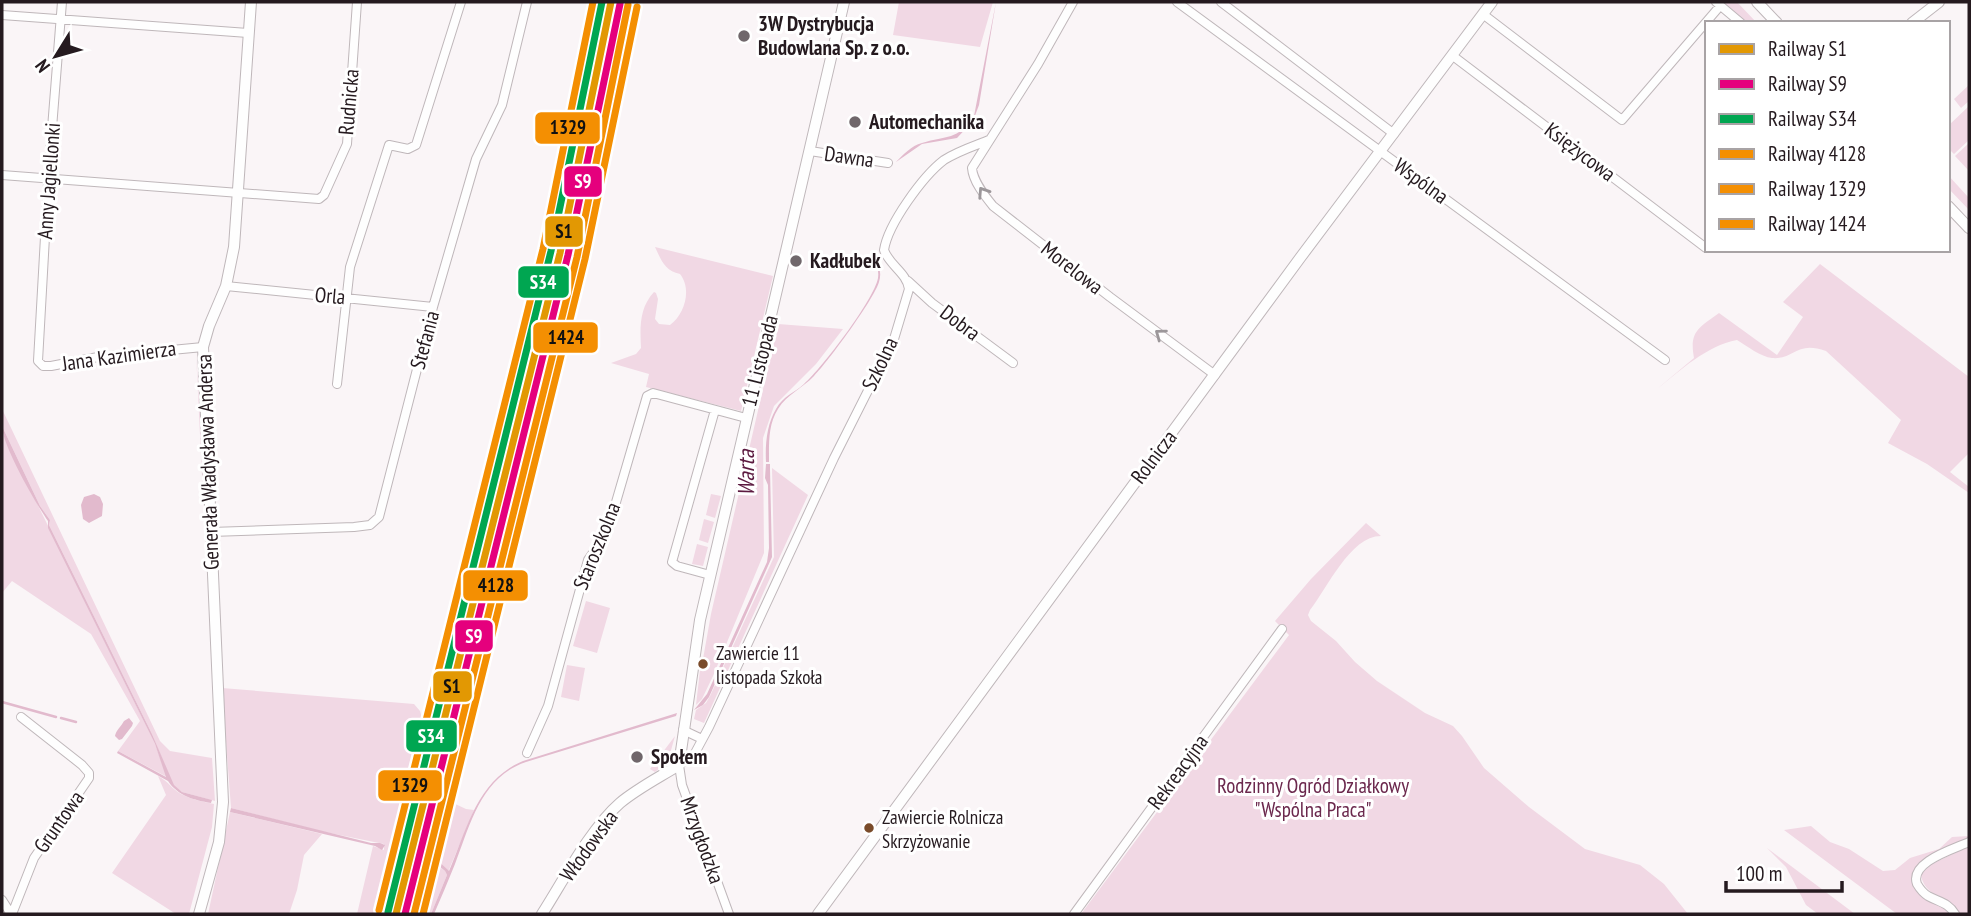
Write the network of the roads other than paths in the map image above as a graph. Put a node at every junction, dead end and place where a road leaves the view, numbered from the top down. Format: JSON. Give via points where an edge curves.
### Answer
{"nodes":[{"id":1,"x":62,"y":2,"type":"edge"},
{"id":2,"x":251,"y":2,"type":"edge"},
{"id":3,"x":358,"y":2,"type":"edge"},
{"id":4,"x":461,"y":2,"type":"edge"},
{"id":5,"x":527,"y":2,"type":"edge"},
{"id":6,"x":844,"y":2,"type":"edge"},
{"id":7,"x":1073,"y":2,"type":"edge"},
{"id":8,"x":1177,"y":2,"type":"edge"},
{"id":9,"x":1221,"y":2,"type":"edge"},
{"id":10,"x":1492,"y":2,"type":"edge"},
{"id":11,"x":1757,"y":2,"type":"edge"},
{"id":12,"x":1939,"y":2,"type":"edge"},
{"id":13,"x":1718,"y":4,"type":"edge"},
{"id":14,"x":2,"y":15,"type":"edge"},
{"id":15,"x":1484,"y":15,"type":"junction"},
{"id":16,"x":61,"y":20,"type":"junction"},
{"id":17,"x":1739,"y":21,"type":"edge"},
{"id":18,"x":1775,"y":21,"type":"edge"},
{"id":19,"x":1915,"y":21,"type":"edge"},
{"id":20,"x":248,"y":33,"type":"junction"},
{"id":21,"x":1453,"y":56,"type":"junction"},
{"id":22,"x":1394,"y":134,"type":"junction"},
{"id":23,"x":989,"y":140,"type":"junction"},
{"id":24,"x":810,"y":152,"type":"junction"},
{"id":25,"x":1380,"y":152,"type":"junction"},
{"id":26,"x":888,"y":163,"type":"dead end"},
{"id":27,"x":2,"y":175,"type":"edge"},
{"id":28,"x":48,"y":179,"type":"junction"},
{"id":29,"x":238,"y":194,"type":"junction"},
{"id":30,"x":1950,"y":207,"type":"edge"},
{"id":31,"x":1969,"y":228,"type":"edge"},
{"id":32,"x":1705,"y":247,"type":"edge"},
{"id":33,"x":908,"y":281,"type":"junction"},
{"id":34,"x":226,"y":286,"type":"junction"},
{"id":35,"x":345,"y":297,"type":"junction"},
{"id":36,"x":433,"y":307,"type":"junction"},
{"id":37,"x":203,"y":347,"type":"junction"},
{"id":38,"x":38,"y":360,"type":"joint"},
{"id":39,"x":1665,"y":360,"type":"dead end"},
{"id":40,"x":1013,"y":363,"type":"dead end"},
{"id":41,"x":1215,"y":375,"type":"junction"},
{"id":42,"x":337,"y":384,"type":"dead end"},
{"id":43,"x":715,"y":410,"type":"junction"},
{"id":44,"x":746,"y":418,"type":"junction"},
{"id":45,"x":211,"y":532,"type":"junction"},
{"id":46,"x":710,"y":575,"type":"junction"},
{"id":47,"x":1282,"y":629,"type":"dead end"},
{"id":48,"x":21,"y":718,"type":"dead end"},
{"id":49,"x":684,"y":725,"type":"junction"},
{"id":50,"x":702,"y":739,"type":"junction"},
{"id":51,"x":527,"y":753,"type":"dead end"},
{"id":52,"x":679,"y":765,"type":"junction"},
{"id":53,"x":1969,"y":842,"type":"edge"},
{"id":54,"x":2,"y":900,"type":"edge"},
{"id":55,"x":12,"y":914,"type":"edge"},
{"id":56,"x":199,"y":914,"type":"edge"},
{"id":57,"x":542,"y":914,"type":"edge"},
{"id":58,"x":729,"y":914,"type":"edge"},
{"id":59,"x":818,"y":914,"type":"edge"},
{"id":60,"x":1074,"y":914,"type":"edge"},
{"id":61,"x":1955,"y":914,"type":"edge"}],
"edges":[{"from":1,"to":16,"type":"street","name":"Anny Jagiellonki"},
{"from":2,"to":20,"type":"street","name":"Generała Władysława Andersa"},
{"from":3,"to":29,"type":"street","name":"Rudnicka","via":[[347,144],[324,195],[316,199]]},
{"from":4,"to":35,"type":"street","via":[[416,145],[408,149],[389,145],[354,251]]},
{"from":5,"to":36,"type":"street","name":"Stefania","via":[[502,105],[476,159]]},
{"from":6,"to":24,"type":"street","name":"11 Listopada"},
{"from":7,"to":23,"type":"street"},
{"from":8,"to":25,"type":"street","name":"Wspólna"},
{"from":9,"to":22,"type":"street"},
{"from":10,"to":15,"type":"street","name":"Rolnicza"},
{"from":11,"to":18,"type":"street"},
{"from":12,"to":19,"type":"street"},
{"from":13,"to":15,"type":"street","via":[[1622,120]]},
{"from":13,"to":17,"type":"street"},
{"from":14,"to":16,"type":"street"},
{"from":15,"to":21,"type":"street","name":"Rolnicza"},
{"from":16,"to":20,"type":"street"},
{"from":16,"to":28,"type":"street","name":"Anny Jagiellonki"},
{"from":20,"to":29,"type":"street","name":"Generała Władysława Andersa"},
{"from":21,"to":22,"type":"street","name":"Rolnicza"},
{"from":21,"to":32,"type":"street","name":"Księżycowa"},
{"from":22,"to":25,"type":"street","name":"Rolnicza"},
{"from":23,"to":33,"type":"street","via":[[932,170],[893,222],[884,250]]},
{"from":41,"to":23,"type":"street","name":"Morelowa","one_way":true,"via":[[993,206],[971,171]]},
{"from":24,"to":26,"type":"street","name":"Dawna"},
{"from":24,"to":44,"type":"street","name":"11 Listopada"},
{"from":25,"to":39,"type":"street","name":"Wspólna"},
{"from":25,"to":41,"type":"street","name":"Rolnicza"},
{"from":27,"to":28,"type":"street"},
{"from":28,"to":29,"type":"street"},
{"from":28,"to":38,"type":"street","name":"Anny Jagiellonki"},
{"from":29,"to":34,"type":"street","name":"Generała Władysława Andersa"},
{"from":30,"to":31,"type":"street"},
{"from":33,"to":40,"type":"street","name":"Dobra"},
{"from":33,"to":50,"type":"street","name":"Szkolna","via":[[894,339]]},
{"from":34,"to":35,"type":"street","name":"Orla"},
{"from":34,"to":37,"type":"street","name":"Generała Władysława Andersa"},
{"from":35,"to":36,"type":"street","name":"Orla"},
{"from":35,"to":42,"type":"street"},
{"from":36,"to":45,"type":"street","name":"Stefania","via":[[374,523]]},
{"from":37,"to":38,"type":"street","name":"Jana Kazimierza","via":[[51,366]]},
{"from":37,"to":45,"type":"street","name":"Generała Władysława Andersa"},
{"from":41,"to":59,"type":"street","name":"Rolnicza"},
{"from":43,"to":44,"type":"street","name":"Staroszkolna"},
{"from":43,"to":46,"type":"street","via":[[672,562]]},
{"from":43,"to":51,"type":"street","name":"Staroszkolna","via":[[653,393],[647,396],[607,533],[588,561],[548,706]]},
{"from":44,"to":46,"type":"street","name":"11 Listopada"},
{"from":45,"to":56,"type":"street","name":"Generała Władysława Andersa","via":[[223,807],[219,842]]},
{"from":46,"to":49,"type":"street","name":"11 Listopada"},
{"from":47,"to":60,"type":"street","name":"Rekreacyjna"},
{"from":48,"to":55,"type":"street","name":"Gruntowa","via":[[82,765],[89,778],[34,858]]},
{"from":49,"to":50,"type":"street"},
{"from":49,"to":52,"type":"street","name":"11 Listopada"},
{"from":50,"to":52,"type":"street","name":"Szkolna","via":[[693,755]]},
{"from":52,"to":57,"type":"street","name":"Włodowska","via":[[613,810]]},
{"from":52,"to":58,"type":"street","name":"Mrzygłodzka","via":[[682,785]]},
{"from":53,"to":61,"type":"street","via":[[1931,859],[1917,874],[1922,892],[1948,905]]},
{"from":54,"to":55,"type":"street"}]}
